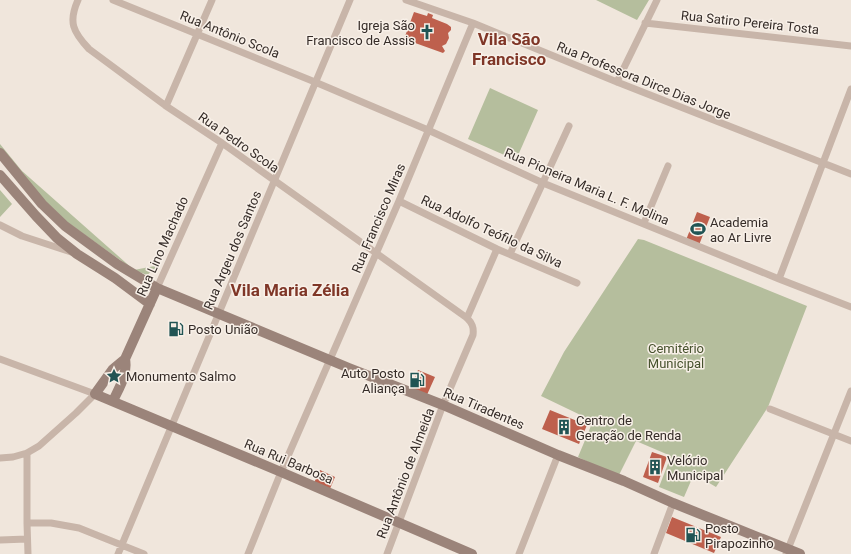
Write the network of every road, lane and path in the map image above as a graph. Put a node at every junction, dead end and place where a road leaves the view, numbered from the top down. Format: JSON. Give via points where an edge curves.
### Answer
{"nodes":[{"id":1,"x":78,"y":0,"type":"edge"},
{"id":2,"x":113,"y":0,"type":"edge"},
{"id":3,"x":212,"y":0,"type":"edge"},
{"id":4,"x":350,"y":0,"type":"edge"},
{"id":5,"x":406,"y":0,"type":"edge"},
{"id":6,"x":657,"y":0,"type":"edge"},
{"id":7,"x":645,"y":23,"type":"junction"},
{"id":8,"x":473,"y":24,"type":"junction"},
{"id":9,"x":197,"y":34,"type":"junction"},
{"id":10,"x":851,"y":46,"type":"edge"},
{"id":11,"x":315,"y":82,"type":"junction"},
{"id":12,"x":617,"y":82,"type":"junction"},
{"id":13,"x":851,"y":89,"type":"edge"},
{"id":14,"x":166,"y":106,"type":"junction"},
{"id":15,"x":569,"y":126,"type":"dead end"},
{"id":16,"x":428,"y":130,"type":"junction"},
{"id":17,"x":222,"y":144,"type":"junction"},
{"id":18,"x":0,"y":153,"type":"edge"},
{"id":19,"x":823,"y":163,"type":"junction"},
{"id":20,"x":668,"y":166,"type":"dead end"},
{"id":21,"x":851,"y":174,"type":"edge"},
{"id":22,"x":0,"y":175,"type":"edge"},
{"id":23,"x":275,"y":181,"type":"junction"},
{"id":24,"x":543,"y":183,"type":"junction"},
{"id":25,"x":399,"y":201,"type":"junction"},
{"id":26,"x":644,"y":223,"type":"junction"},
{"id":27,"x":0,"y":225,"type":"edge"},
{"id":28,"x":497,"y":249,"type":"junction"},
{"id":29,"x":376,"y":252,"type":"junction"},
{"id":30,"x":77,"y":254,"type":"junction"},
{"id":31,"x":510,"y":254,"type":"junction"},
{"id":32,"x":779,"y":279,"type":"junction"},
{"id":33,"x":576,"y":283,"type":"dead end"},
{"id":34,"x":157,"y":288,"type":"junction"},
{"id":35,"x":150,"y":304,"type":"junction"},
{"id":36,"x":851,"y":307,"type":"edge"},
{"id":37,"x":218,"y":314,"type":"junction"},
{"id":38,"x":467,"y":318,"type":"junction"},
{"id":39,"x":0,"y":359,"type":"edge"},
{"id":40,"x":125,"y":359,"type":"junction"},
{"id":41,"x":330,"y":359,"type":"junction"},
{"id":42,"x":851,"y":391,"type":"edge"},
{"id":43,"x":95,"y":394,"type":"junction"},
{"id":44,"x":113,"y":401,"type":"junction"},
{"id":45,"x":443,"y":405,"type":"junction"},
{"id":46,"x":770,"y":409,"type":"dead end"},
{"id":47,"x":172,"y":426,"type":"junction"},
{"id":48,"x":833,"y":434,"type":"junction"},
{"id":49,"x":851,"y":441,"type":"edge"},
{"id":50,"x":27,"y":453,"type":"junction"},
{"id":51,"x":558,"y":455,"type":"junction"},
{"id":52,"x":0,"y":458,"type":"edge"},
{"id":53,"x":281,"y":472,"type":"junction"},
{"id":54,"x":673,"y":503,"type":"junction"},
{"id":55,"x":27,"y":523,"type":"junction"},
{"id":56,"x":399,"y":523,"type":"junction"},
{"id":57,"x":27,"y":539,"type":"junction"},
{"id":58,"x":0,"y":540,"type":"edge"},
{"id":59,"x":122,"y":545,"type":"junction"},
{"id":60,"x":787,"y":552,"type":"edge"},
{"id":61,"x":28,"y":554,"type":"edge"},
{"id":62,"x":118,"y":554,"type":"edge"},
{"id":63,"x":144,"y":554,"type":"edge"},
{"id":64,"x":248,"y":554,"type":"edge"},
{"id":65,"x":387,"y":554,"type":"edge"},
{"id":66,"x":472,"y":554,"type":"edge"},
{"id":67,"x":519,"y":554,"type":"edge"},
{"id":68,"x":654,"y":554,"type":"edge"},
{"id":69,"x":800,"y":554,"type":"edge"}],
"edges":[{"from":1,"to":14,"type":"street","name":"Rua Pedro Scola","via":[[72,20],[74,30],[80,39],[89,49]]},
{"from":2,"to":9,"type":"street","name":"Rua Antônio Scola"},
{"from":3,"to":9,"type":"street"},
{"from":4,"to":11,"type":"street","name":"Rua Argeu dos Santos"},
{"from":5,"to":8,"type":"street","name":"Rua Professora Dirce Dias Jorge"},
{"from":6,"to":7,"type":"street"},
{"from":7,"to":10,"type":"street","name":"Rua Satiro Pereira Tosta"},
{"from":7,"to":12,"type":"street"},
{"from":8,"to":12,"type":"street","name":"Rua Professora Dirce Dias Jorge"},
{"from":8,"to":16,"type":"street","name":"Rua Francisco Miras"},
{"from":9,"to":11,"type":"street","name":"Rua Antônio Scola"},
{"from":9,"to":14,"type":"street"},
{"from":11,"to":16,"type":"street","name":"Rua Pioneira Maria L. F. Molina"},
{"from":11,"to":23,"type":"street","name":"Rua Argeu dos Santos"},
{"from":12,"to":19,"type":"street","name":"Rua Professora Dirce Dias Jorge"},
{"from":13,"to":19,"type":"street"},
{"from":14,"to":17,"type":"street","name":"Rua Pedro Scola"},
{"from":15,"to":24,"type":"street"},
{"from":16,"to":24,"type":"street","name":"Rua Pioneira Maria L. F. Molina"},
{"from":16,"to":25,"type":"street","name":"Rua Francisco Miras"},
{"from":17,"to":23,"type":"street","name":"Rua Pedro Scola"},
{"from":17,"to":34,"type":"street","name":"Rua Lino Machado"},
{"from":18,"to":34,"type":"main road","name":"Rua Tiradentes","via":[[42,204],[65,226],[116,264]]},
{"from":19,"to":21,"type":"street","name":"Rua Professora Dirce Dias Jorge"},
{"from":19,"to":32,"type":"street"},
{"from":20,"to":26,"type":"street"},
{"from":22,"to":30,"type":"main road","via":[[57,238]]},
{"from":23,"to":29,"type":"street","name":"Rua Pedro Scola"},
{"from":23,"to":37,"type":"street","name":"Rua Argeu dos Santos"},
{"from":24,"to":26,"type":"street","name":"Rua Pioneira Maria L. F. Molina"},
{"from":24,"to":31,"type":"street"},
{"from":25,"to":28,"type":"street","name":"Rua Adolfo Teófilo da Silva"},
{"from":25,"to":29,"type":"street","name":"Rua Francisco Miras"},
{"from":26,"to":32,"type":"street","name":"Rua Pioneira Maria L. F. Molina"},
{"from":27,"to":30,"type":"street","via":[[22,236]]},
{"from":28,"to":31,"type":"street","name":"Rua Adolfo Teófilo da Silva"},
{"from":28,"to":38,"type":"street"},
{"from":29,"to":38,"type":"street","name":"Rua Pedro Scola"},
{"from":29,"to":41,"type":"street","name":"Rua Francisco Miras"},
{"from":30,"to":35,"type":"main road"},
{"from":31,"to":33,"type":"street","name":"Rua Adolfo Teófilo da Silva"},
{"from":32,"to":36,"type":"street","name":"Rua Pioneira Maria L. F. Molina"},
{"from":34,"to":35,"type":"main road","name":"Rua Lino Machado"},
{"from":34,"to":37,"type":"main road","name":"Rua Tiradentes"},
{"from":35,"to":40,"type":"main road","name":"Rua Lino Machado"},
{"from":37,"to":41,"type":"main road","name":"Rua Tiradentes"},
{"from":37,"to":47,"type":"street","name":"Rua Argeu dos Santos"},
{"from":38,"to":45,"type":"street","name":"Rua Antônio de Almeida","via":[[473,325],[473,335]]},
{"from":39,"to":43,"type":"street"},
{"from":40,"to":43,"type":"main road","name":"Rua Lino Machado","via":[[113,369]]},
{"from":40,"to":44,"type":"main road","name":"Rua Lino Machado","via":[[124,376]]},
{"from":41,"to":45,"type":"main road","name":"Rua Tiradentes"},
{"from":41,"to":53,"type":"street","name":"Rua Francisco Miras"},
{"from":42,"to":48,"type":"street"},
{"from":43,"to":44,"type":"main road","name":"Rua Rui Barbosa"},
{"from":43,"to":50,"type":"street","name":"Rua Lino Machado","via":[[60,428]]},
{"from":44,"to":47,"type":"main road","name":"Rua Rui Barbosa"},
{"from":45,"to":51,"type":"main road","name":"Rua Tiradentes"},
{"from":45,"to":56,"type":"street","name":"Rua Antônio de Almeida"},
{"from":46,"to":48,"type":"street"},
{"from":47,"to":53,"type":"main road","name":"Rua Rui Barbosa"},
{"from":47,"to":59,"type":"street","name":"Rua Argeu dos Santos"},
{"from":48,"to":49,"type":"street"},
{"from":48,"to":60,"type":"street"},
{"from":50,"to":52,"type":"street","name":"Rua Lino Machado"},
{"from":50,"to":55,"type":"street"},
{"from":51,"to":54,"type":"main road","name":"Rua Tiradentes"},
{"from":51,"to":67,"type":"street"},
{"from":53,"to":56,"type":"main road","name":"Rua Rui Barbosa"},
{"from":53,"to":64,"type":"street","name":"Rua Francisco Miras"},
{"from":54,"to":60,"type":"main road","name":"Rua Tiradentes"},
{"from":54,"to":68,"type":"street"},
{"from":55,"to":57,"type":"street"},
{"from":55,"to":59,"type":"street","via":[[65,524]]},
{"from":56,"to":65,"type":"street","name":"Rua Antônio de Almeida"},
{"from":56,"to":66,"type":"main road","name":"Rua Rui Barbosa"},
{"from":57,"to":58,"type":"street"},
{"from":57,"to":61,"type":"street"},
{"from":59,"to":62,"type":"street","name":"Rua Argeu dos Santos"},
{"from":59,"to":63,"type":"street"},
{"from":60,"to":69,"type":"main road","name":"Rua Tiradentes"}]}
